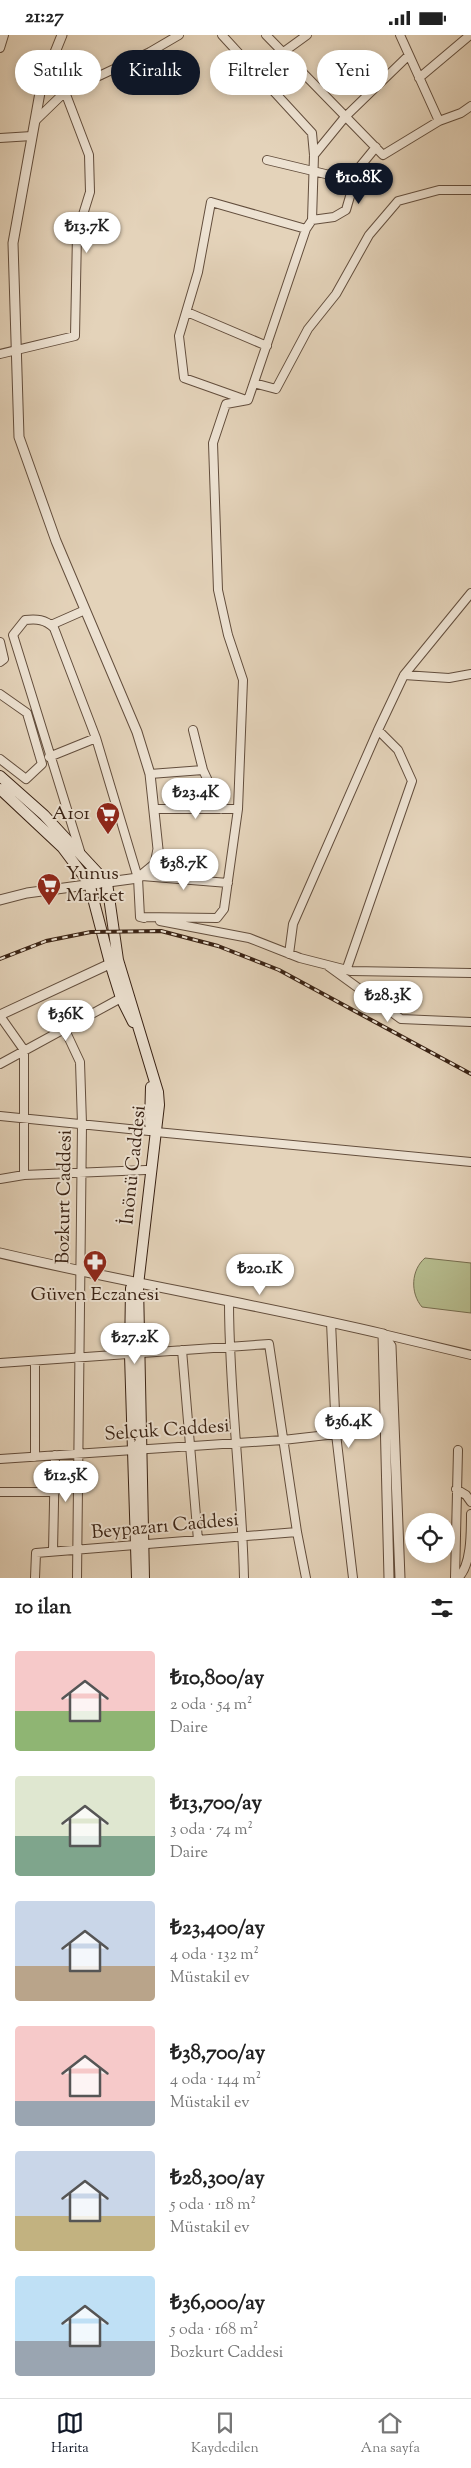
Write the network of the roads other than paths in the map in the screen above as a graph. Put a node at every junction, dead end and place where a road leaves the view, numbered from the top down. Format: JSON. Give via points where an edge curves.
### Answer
{"nodes":[{"id":1,"x":4,"y":35,"type":"edge"},
{"id":2,"x":62,"y":35,"type":"edge"},
{"id":3,"x":179,"y":35,"type":"edge"},
{"id":4,"x":222,"y":35,"type":"edge"},
{"id":5,"x":266,"y":35,"type":"edge"},
{"id":6,"x":307,"y":35,"type":"edge"},
{"id":7,"x":400,"y":35,"type":"edge"},
{"id":8,"x":469,"y":35,"type":"edge"},
{"id":9,"x":0,"y":48,"type":"edge"},
{"id":10,"x":236,"y":50,"type":"edge"},
{"id":11,"x":281,"y":50,"type":"edge"},
{"id":12,"x":284,"y":50,"type":"edge"},
{"id":13,"x":408,"y":55,"type":"junction"},
{"id":14,"x":101,"y":75,"type":"edge"},
{"id":15,"x":307,"y":77,"type":"edge"},
{"id":16,"x":419,"y":78,"type":"junction"},
{"id":17,"x":63,"y":95,"type":"edge"},
{"id":18,"x":67,"y":95,"type":"edge"},
{"id":19,"x":277,"y":95,"type":"edge"},
{"id":20,"x":471,"y":106,"type":"edge"},
{"id":21,"x":345,"y":117,"type":"junction"},
{"id":22,"x":35,"y":121,"type":"junction"},
{"id":23,"x":439,"y":121,"type":"junction"},
{"id":24,"x":32,"y":136,"type":"junction"},
{"id":25,"x":0,"y":138,"type":"edge"},
{"id":26,"x":376,"y":147,"type":"junction"},
{"id":27,"x":314,"y":155,"type":"junction"},
{"id":28,"x":267,"y":160,"type":"dead end"},
{"id":29,"x":314,"y":171,"type":"junction"},
{"id":30,"x":354,"y":178,"type":"junction"},
{"id":31,"x":471,"y":190,"type":"edge"},
{"id":32,"x":312,"y":220,"type":"junction"},
{"id":33,"x":306,"y":229,"type":"junction"},
{"id":34,"x":187,"y":312,"type":"junction"},
{"id":35,"x":267,"y":346,"type":"junction"},
{"id":36,"x":16,"y":349,"type":"junction"},
{"id":37,"x":0,"y":354,"type":"edge"},
{"id":38,"x":254,"y":383,"type":"junction"},
{"id":39,"x":248,"y":401,"type":"junction"},
{"id":40,"x":471,"y":593,"type":"edge"},
{"id":41,"x":85,"y":610,"type":"junction"},
{"id":42,"x":51,"y":625,"type":"junction"},
{"id":43,"x":13,"y":635,"type":"junction"},
{"id":44,"x":0,"y":641,"type":"edge"},
{"id":45,"x":0,"y":662,"type":"edge"},
{"id":46,"x":471,"y":674,"type":"edge"},
{"id":47,"x":404,"y":675,"type":"junction"},
{"id":48,"x":0,"y":694,"type":"edge"},
{"id":49,"x":193,"y":730,"type":"dead end"},
{"id":50,"x":378,"y":730,"type":"junction"},
{"id":51,"x":96,"y":737,"type":"junction"},
{"id":52,"x":49,"y":757,"type":"junction"},
{"id":53,"x":0,"y":759,"type":"edge"},
{"id":54,"x":203,"y":770,"type":"junction"},
{"id":55,"x":150,"y":774,"type":"junction"},
{"id":56,"x":0,"y":776,"type":"edge"},
{"id":57,"x":0,"y":789,"type":"edge"},
{"id":58,"x":155,"y":809,"type":"junction"},
{"id":59,"x":221,"y":809,"type":"junction"},
{"id":60,"x":238,"y":809,"type":"junction"},
{"id":61,"x":81,"y":855,"type":"junction"},
{"id":62,"x":140,"y":877,"type":"junction"},
{"id":63,"x":90,"y":883,"type":"junction"},
{"id":64,"x":107,"y":883,"type":"junction"},
{"id":65,"x":228,"y":883,"type":"junction"},
{"id":66,"x":0,"y":900,"type":"edge"},
{"id":67,"x":140,"y":917,"type":"junction"},
{"id":68,"x":289,"y":954,"type":"junction"},
{"id":69,"x":114,"y":962,"type":"junction"},
{"id":70,"x":326,"y":965,"type":"junction"},
{"id":71,"x":347,"y":968,"type":"junction"},
{"id":72,"x":471,"y":973,"type":"edge"},
{"id":73,"x":121,"y":998,"type":"junction"},
{"id":74,"x":0,"y":1015,"type":"edge"},
{"id":75,"x":471,"y":1022,"type":"edge"},
{"id":76,"x":66,"y":1030,"type":"junction"},
{"id":77,"x":24,"y":1050,"type":"junction"},
{"id":78,"x":0,"y":1065,"type":"edge"},
{"id":79,"x":0,"y":1116,"type":"edge"},
{"id":80,"x":24,"y":1119,"type":"junction"},
{"id":81,"x":82,"y":1124,"type":"junction"},
{"id":82,"x":153,"y":1132,"type":"junction"},
{"id":83,"x":471,"y":1162,"type":"edge"},
{"id":84,"x":146,"y":1169,"type":"junction"},
{"id":85,"x":82,"y":1173,"type":"junction"},
{"id":86,"x":24,"y":1175,"type":"junction"},
{"id":87,"x":0,"y":1179,"type":"edge"},
{"id":88,"x":0,"y":1253,"type":"edge"},
{"id":89,"x":80,"y":1271,"type":"junction"},
{"id":90,"x":135,"y":1284,"type":"junction"},
{"id":91,"x":229,"y":1302,"type":"junction"},
{"id":92,"x":330,"y":1322,"type":"junction"},
{"id":93,"x":383,"y":1334,"type":"junction"},
{"id":94,"x":229,"y":1347,"type":"junction"},
{"id":95,"x":182,"y":1350,"type":"junction"},
{"id":96,"x":134,"y":1354,"type":"junction"},
{"id":97,"x":471,"y":1355,"type":"edge"},
{"id":98,"x":79,"y":1359,"type":"junction"},
{"id":99,"x":35,"y":1361,"type":"junction"},
{"id":100,"x":0,"y":1363,"type":"edge"},
{"id":101,"x":336,"y":1434,"type":"junction"},
{"id":102,"x":283,"y":1440,"type":"junction"},
{"id":103,"x":235,"y":1443,"type":"junction"},
{"id":104,"x":191,"y":1446,"type":"junction"},
{"id":105,"x":136,"y":1449,"type":"junction"},
{"id":106,"x":458,"y":1450,"type":"dead end"},
{"id":107,"x":78,"y":1454,"type":"junction"},
{"id":108,"x":55,"y":1455,"type":"junction"},
{"id":109,"x":35,"y":1457,"type":"junction"},
{"id":110,"x":0,"y":1459,"type":"edge"},
{"id":111,"x":456,"y":1489,"type":"junction"},
{"id":112,"x":55,"y":1491,"type":"junction"},
{"id":113,"x":0,"y":1492,"type":"edge"},
{"id":114,"x":471,"y":1502,"type":"edge"},
{"id":115,"x":471,"y":1514,"type":"edge"},
{"id":116,"x":297,"y":1532,"type":"junction"},
{"id":117,"x":243,"y":1537,"type":"junction"},
{"id":118,"x":198,"y":1541,"type":"junction"},
{"id":119,"x":139,"y":1545,"type":"junction"},
{"id":120,"x":77,"y":1550,"type":"junction"},
{"id":121,"x":53,"y":1551,"type":"junction"},
{"id":122,"x":35,"y":1578,"type":"edge"},
{"id":123,"x":77,"y":1578,"type":"edge"},
{"id":124,"x":137,"y":1578,"type":"edge"},
{"id":125,"x":144,"y":1578,"type":"edge"},
{"id":126,"x":244,"y":1578,"type":"edge"},
{"id":127,"x":306,"y":1578,"type":"edge"},
{"id":128,"x":353,"y":1578,"type":"edge"},
{"id":129,"x":389,"y":1578,"type":"edge"},
{"id":130,"x":400,"y":1578,"type":"edge"},
{"id":131,"x":456,"y":1578,"type":"edge"}],
"edges":[{"from":1,"to":9,"type":"street"},
{"from":2,"to":22,"type":"street","via":[[41,87]]},
{"from":3,"to":14,"type":"street"},
{"from":4,"to":10,"type":"street"},
{"from":5,"to":11,"type":"street"},
{"from":6,"to":12,"type":"street"},
{"from":7,"to":13,"type":"street"},
{"from":8,"to":16,"type":"street"},
{"from":13,"to":16,"type":"street"},
{"from":13,"to":21,"type":"street"},
{"from":15,"to":21,"type":"street"},
{"from":16,"to":23,"type":"street"},
{"from":17,"to":22,"type":"street"},
{"from":18,"to":36,"type":"street","via":[[89,155],[90,192],[77,234],[75,336]]},
{"from":19,"to":27,"type":"street","via":[[312,133]]},
{"from":20,"to":23,"type":"street"},
{"from":21,"to":26,"type":"street"},
{"from":21,"to":27,"type":"street"},
{"from":22,"to":24,"type":"street"},
{"from":23,"to":26,"type":"street","via":[[383,155]]},
{"from":24,"to":25,"type":"street"},
{"from":24,"to":36,"type":"street","via":[[13,243]]},
{"from":26,"to":30,"type":"street"},
{"from":27,"to":29,"type":"street"},
{"from":28,"to":29,"type":"street"},
{"from":29,"to":30,"type":"street"},
{"from":29,"to":32,"type":"street"},
{"from":30,"to":32,"type":"street","via":[[346,210],[334,217]]},
{"from":31,"to":38,"type":"street","via":[[439,190],[398,201],[369,235],[336,294],[308,329],[276,389]]},
{"from":32,"to":33,"type":"street"},
{"from":33,"to":34,"type":"street","via":[[211,202]]},
{"from":33,"to":35,"type":"street"},
{"from":34,"to":35,"type":"street"},
{"from":34,"to":39,"type":"street","via":[[179,336],[184,378]]},
{"from":35,"to":38,"type":"street"},
{"from":36,"to":37,"type":"street"},
{"from":36,"to":41,"type":"street","via":[[19,437],[56,541]]},
{"from":38,"to":39,"type":"street"},
{"from":39,"to":60,"type":"street","via":[[226,404],[213,443],[218,590],[243,680]]},
{"from":40,"to":47,"type":"street"},
{"from":41,"to":42,"type":"street"},
{"from":41,"to":55,"type":"street","via":[[138,732]]},
{"from":42,"to":43,"type":"street","via":[[39,619],[25,620]]},
{"from":42,"to":51,"type":"street"},
{"from":43,"to":44,"type":"street"},
{"from":43,"to":52,"type":"street"},
{"from":44,"to":45,"type":"street","via":[[4,659]]},
{"from":46,"to":47,"type":"street","via":[[449,678]]},
{"from":47,"to":50,"type":"street"},
{"from":48,"to":53,"type":"street","via":[[27,713],[42,764],[26,779]]},
{"from":49,"to":54,"type":"street"},
{"from":50,"to":68,"type":"street","via":[[293,924]]},
{"from":50,"to":71,"type":"street","via":[[398,750],[412,781]]},
{"from":51,"to":52,"type":"street"},
{"from":51,"to":62,"type":"street"},
{"from":52,"to":61,"type":"street"},
{"from":54,"to":55,"type":"street"},
{"from":54,"to":59,"type":"street"},
{"from":55,"to":58,"type":"street"},
{"from":56,"to":61,"type":"main road","via":[[44,815]]},
{"from":57,"to":63,"type":"main road","name":"İnönü Caddesi","via":[[62,847]]},
{"from":58,"to":59,"type":"street"},
{"from":58,"to":62,"type":"street","via":[[158,849],[154,864]]},
{"from":59,"to":60,"type":"street"},
{"from":60,"to":65,"type":"street"},
{"from":61,"to":64,"type":"main road"},
{"from":62,"to":64,"type":"street"},
{"from":62,"to":65,"type":"street"},
{"from":62,"to":67,"type":"street"},
{"from":63,"to":64,"type":"street"},
{"from":63,"to":66,"type":"street"},
{"from":63,"to":69,"type":"main road","name":"İnönü Caddesi"},
{"from":64,"to":69,"type":"main road","name":"İnönü Caddesi"},
{"from":65,"to":67,"type":"street","via":[[224,909],[216,918]]},
{"from":67,"to":68,"type":"street","via":[[249,938]]},
{"from":68,"to":70,"type":"street"},
{"from":69,"to":73,"type":"main road","name":"İnönü Caddesi"},
{"from":69,"to":74,"type":"street"},
{"from":69,"to":82,"type":"main road","name":"İnönü Caddesi","via":[[158,1092]]},
{"from":70,"to":71,"type":"street"},
{"from":70,"to":75,"type":"street","via":[[401,1019]]},
{"from":71,"to":72,"type":"street","via":[[351,971]]},
{"from":73,"to":76,"type":"street"},
{"from":73,"to":82,"type":"main road","name":"İnönü Caddesi","via":[[136,1030],[152,1091]]},
{"from":74,"to":77,"type":"street"},
{"from":76,"to":77,"type":"street"},
{"from":76,"to":81,"type":"street","name":"Bozkurt Caddesi","via":[[80,1062]]},
{"from":77,"to":78,"type":"street"},
{"from":77,"to":80,"type":"street"},
{"from":79,"to":80,"type":"street"},
{"from":80,"to":81,"type":"street"},
{"from":80,"to":86,"type":"street"},
{"from":81,"to":82,"type":"street"},
{"from":81,"to":85,"type":"street","name":"Bozkurt Caddesi"},
{"from":82,"to":83,"type":"street"},
{"from":82,"to":84,"type":"main road","name":"İnönü Caddesi"},
{"from":82,"to":90,"type":"main road","name":"İnönü Caddesi"},
{"from":84,"to":85,"type":"street"},
{"from":84,"to":90,"type":"main road","name":"İnönü Caddesi"},
{"from":85,"to":86,"type":"street"},
{"from":85,"to":89,"type":"street","name":"Bozkurt Caddesi"},
{"from":86,"to":87,"type":"street"},
{"from":88,"to":89,"type":"street"},
{"from":89,"to":90,"type":"street"},
{"from":89,"to":98,"type":"street","name":"Bozkurt Caddesi"},
{"from":90,"to":91,"type":"street"},
{"from":90,"to":96,"type":"main road","name":"İnönü Caddesi"},
{"from":91,"to":92,"type":"street"},
{"from":91,"to":94,"type":"street"},
{"from":92,"to":93,"type":"street"},
{"from":92,"to":101,"type":"street"},
{"from":93,"to":97,"type":"street"},
{"from":93,"to":129,"type":"street"},
{"from":93,"to":130,"type":"street","via":[[391,1346]]},
{"from":94,"to":95,"type":"street"},
{"from":94,"to":102,"type":"street","via":[[269,1344]]},
{"from":94,"to":103,"type":"street"},
{"from":95,"to":96,"type":"street"},
{"from":95,"to":104,"type":"street"},
{"from":96,"to":98,"type":"street"},
{"from":96,"to":105,"type":"main road","name":"İnönü Caddesi"},
{"from":98,"to":99,"type":"street"},
{"from":98,"to":107,"type":"street","name":"Bozkurt Caddesi"},
{"from":99,"to":100,"type":"street"},
{"from":99,"to":109,"type":"street"},
{"from":101,"to":102,"type":"street","name":"Selçuk Caddesi"},
{"from":101,"to":128,"type":"street"},
{"from":102,"to":103,"type":"street","name":"Selçuk Caddesi"},
{"from":102,"to":116,"type":"street"},
{"from":103,"to":104,"type":"street","name":"Selçuk Caddesi"},
{"from":103,"to":117,"type":"street"},
{"from":104,"to":105,"type":"street","name":"Selçuk Caddesi"},
{"from":104,"to":118,"type":"street"},
{"from":105,"to":107,"type":"street","name":"Selçuk Caddesi"},
{"from":105,"to":119,"type":"main road","name":"İnönü Caddesi"},
{"from":106,"to":111,"type":"street"},
{"from":107,"to":108,"type":"street","name":"Selçuk Caddesi"},
{"from":107,"to":120,"type":"street","name":"Bozkurt Caddesi"},
{"from":108,"to":109,"type":"street","name":"Selçuk Caddesi"},
{"from":108,"to":112,"type":"street"},
{"from":109,"to":110,"type":"street","name":"Selçuk Caddesi"},
{"from":111,"to":114,"type":"street"},
{"from":111,"to":131,"type":"street"},
{"from":112,"to":113,"type":"street"},
{"from":112,"to":121,"type":"street"},
{"from":115,"to":131,"type":"street","via":[[471,1565],[466,1573]]},
{"from":116,"to":117,"type":"street","name":"Beypazarı Caddesi"},
{"from":116,"to":127,"type":"street"},
{"from":117,"to":118,"type":"street","name":"Beypazarı Caddesi"},
{"from":117,"to":126,"type":"street"},
{"from":118,"to":119,"type":"street","name":"Beypazarı Caddesi"},
{"from":119,"to":120,"type":"street","name":"Beypazarı Caddesi"},
{"from":119,"to":124,"type":"main road","name":"İnönü Caddesi"},
{"from":119,"to":125,"type":"main road","name":"İnönü Caddesi"},
{"from":120,"to":121,"type":"street","name":"Beypazarı Caddesi"},
{"from":120,"to":123,"type":"street","name":"Bozkurt Caddesi"},
{"from":121,"to":122,"type":"street","name":"Beypazarı Caddesi","via":[[36,1553]]}]}
